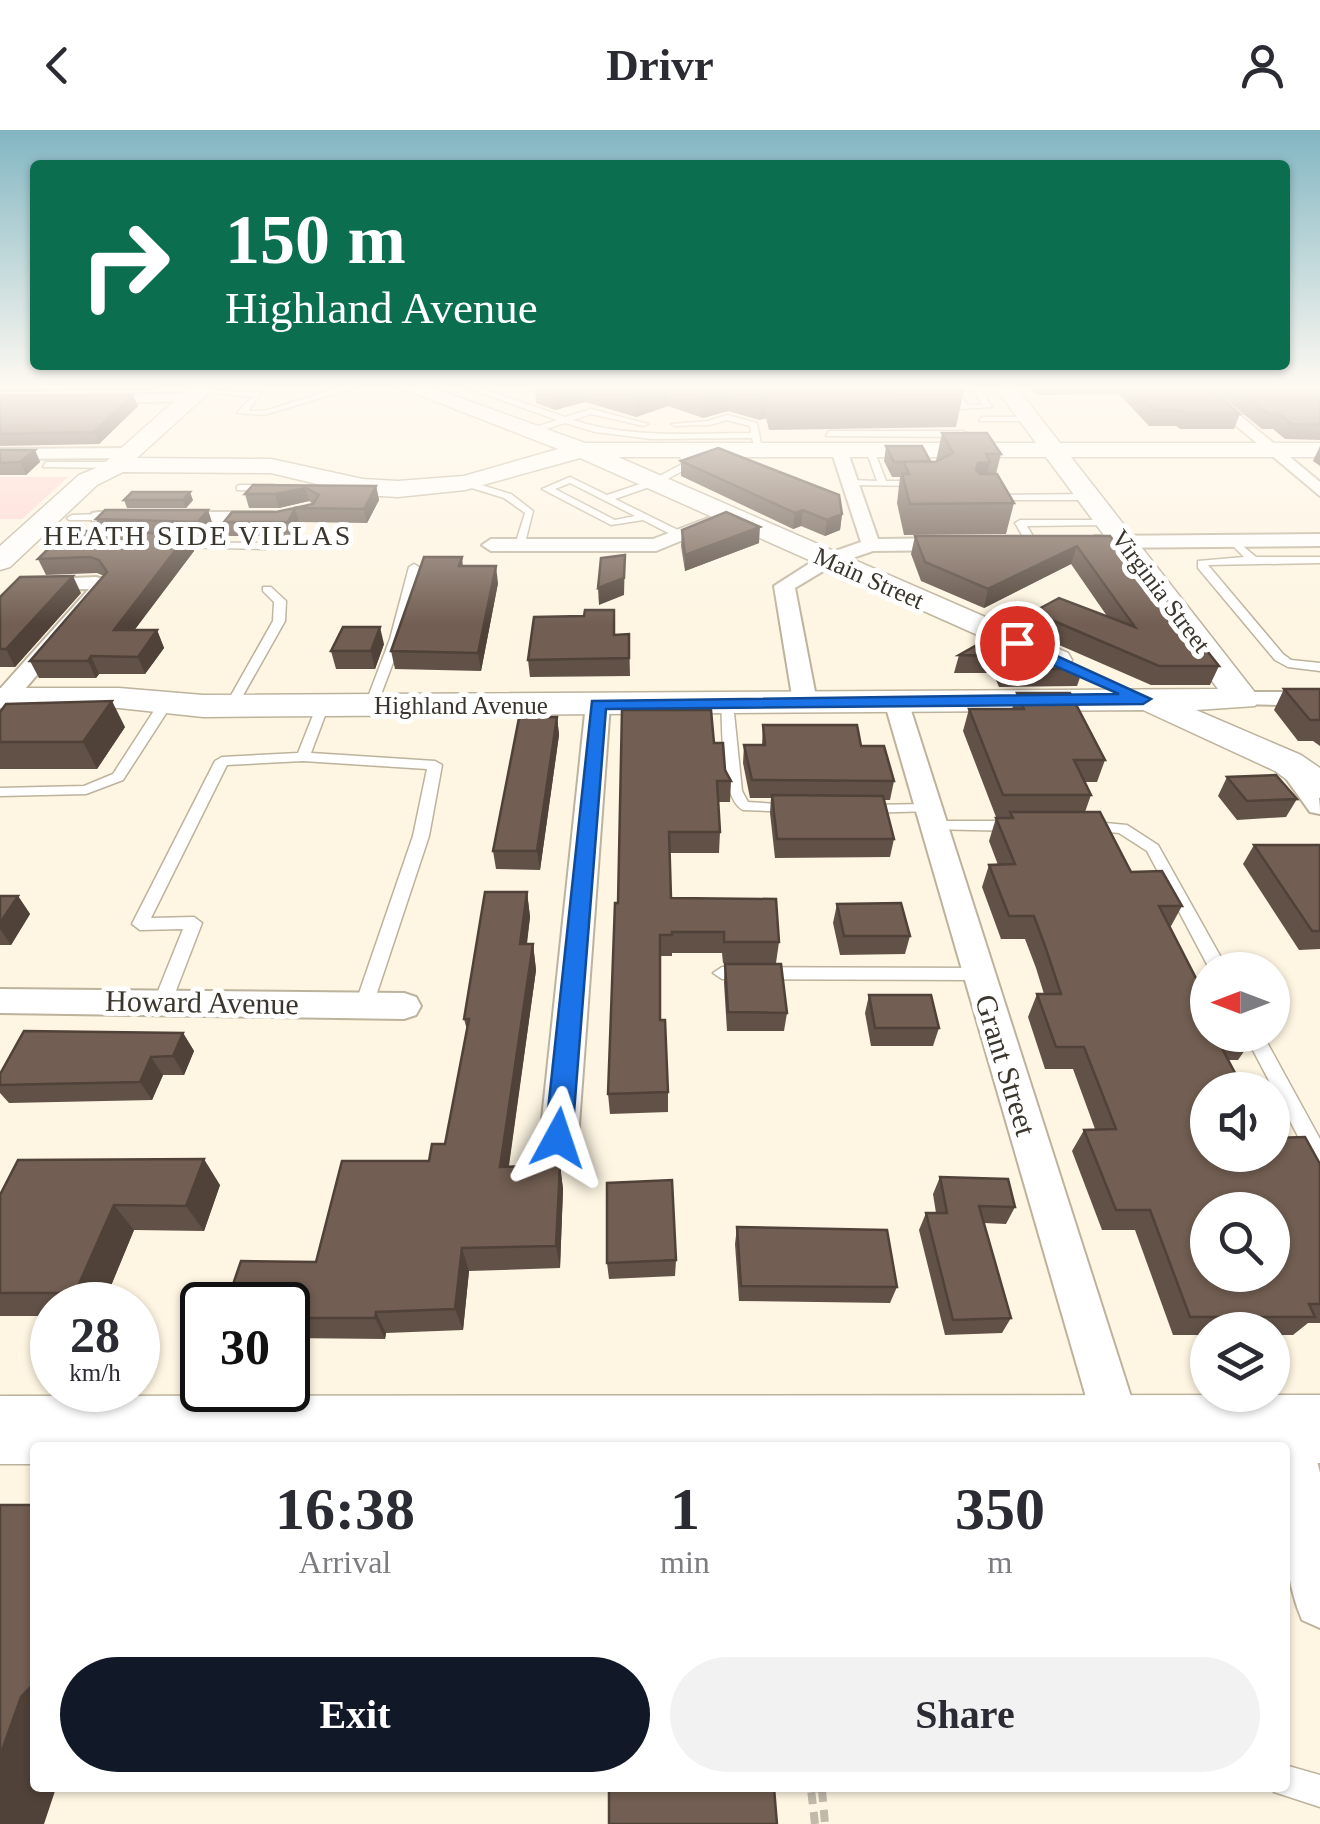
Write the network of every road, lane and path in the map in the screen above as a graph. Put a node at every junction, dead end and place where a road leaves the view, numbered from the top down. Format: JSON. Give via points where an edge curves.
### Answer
{"nodes":[{"id":1,"x":113,"y":466,"type":"edge"},
{"id":2,"x":117,"y":466,"type":"edge"},
{"id":3,"x":255,"y":466,"type":"joint"},
{"id":4,"x":527,"y":466,"type":"edge"},
{"id":5,"x":619,"y":466,"type":"edge"},
{"id":6,"x":685,"y":466,"type":"edge"},
{"id":7,"x":853,"y":466,"type":"edge"},
{"id":8,"x":872,"y":466,"type":"edge"},
{"id":9,"x":1064,"y":466,"type":"edge"},
{"id":10,"x":1290,"y":466,"type":"edge"},
{"id":11,"x":655,"y":482,"type":"junction"},
{"id":12,"x":850,"y":483,"type":"junction"},
{"id":13,"x":465,"y":484,"type":"junction"},
{"id":14,"x":883,"y":484,"type":"junction"},
{"id":15,"x":929,"y":484,"type":"edge"},
{"id":16,"x":292,"y":488,"type":"edge"},
{"id":17,"x":1320,"y":491,"type":"edge"},
{"id":18,"x":606,"y":498,"type":"junction"},
{"id":19,"x":976,"y":498,"type":"edge"},
{"id":20,"x":1089,"y":498,"type":"junction"},
{"id":21,"x":295,"y":514,"type":"edge"},
{"id":22,"x":730,"y":515,"type":"junction"},
{"id":23,"x":645,"y":517,"type":"junction"},
{"id":24,"x":85,"y":518,"type":"junction"},
{"id":25,"x":1116,"y":532,"type":"junction"},
{"id":26,"x":680,"y":535,"type":"junction"},
{"id":27,"x":1232,"y":540,"type":"junction"},
{"id":28,"x":1320,"y":540,"type":"edge"},
{"id":29,"x":1023,"y":543,"type":"edge"},
{"id":30,"x":158,"y":544,"type":"edge"},
{"id":31,"x":978,"y":544,"type":"edge"},
{"id":32,"x":491,"y":545,"type":"dead end"},
{"id":33,"x":520,"y":545,"type":"junction"},
{"id":34,"x":871,"y":545,"type":"junction"},
{"id":35,"x":266,"y":546,"type":"dead end"},
{"id":36,"x":828,"y":560,"type":"junction"},
{"id":37,"x":1253,"y":560,"type":"junction"},
{"id":38,"x":1320,"y":560,"type":"edge"},
{"id":39,"x":0,"y":561,"type":"edge"},
{"id":40,"x":414,"y":568,"type":"dead end"},
{"id":41,"x":16,"y":585,"type":"edge"},
{"id":42,"x":267,"y":589,"type":"dead end"},
{"id":43,"x":1320,"y":667,"type":"edge"},
{"id":44,"x":1143,"y":699,"type":"junction"},
{"id":45,"x":1244,"y":699,"type":"junction"},
{"id":46,"x":1320,"y":700,"type":"edge"},
{"id":47,"x":896,"y":701,"type":"junction"},
{"id":48,"x":805,"y":702,"type":"junction"},
{"id":49,"x":726,"y":703,"type":"junction"},
{"id":50,"x":2,"y":704,"type":"edge"},
{"id":51,"x":598,"y":704,"type":"junction"},
{"id":52,"x":323,"y":705,"type":"junction"},
{"id":53,"x":371,"y":705,"type":"junction"},
{"id":54,"x":217,"y":706,"type":"junction"},
{"id":55,"x":160,"y":712,"type":"junction"},
{"id":56,"x":303,"y":756,"type":"junction"},
{"id":57,"x":1288,"y":764,"type":"junction"},
{"id":58,"x":1320,"y":786,"type":"edge"},
{"id":59,"x":0,"y":792,"type":"edge"},
{"id":60,"x":1320,"y":806,"type":"edge"},
{"id":61,"x":806,"y":809,"type":"edge"},
{"id":62,"x":852,"y":809,"type":"edge"},
{"id":63,"x":931,"y":817,"type":"junction"},
{"id":64,"x":1032,"y":826,"type":"edge"},
{"id":65,"x":1068,"y":826,"type":"edge"},
{"id":66,"x":1209,"y":952,"type":"edge"},
{"id":67,"x":722,"y":973,"type":"edge"},
{"id":68,"x":978,"y":974,"type":"junction"},
{"id":69,"x":0,"y":1001,"type":"edge"},
{"id":70,"x":163,"y":1001,"type":"junction"},
{"id":71,"x":364,"y":1005,"type":"junction"},
{"id":72,"x":404,"y":1006,"type":"dead end"},
{"id":73,"x":1263,"y":1052,"type":"edge"},
{"id":74,"x":558,"y":1138,"type":"dead end"},
{"id":75,"x":1320,"y":1160,"type":"edge"},
{"id":76,"x":1118,"y":1428,"type":"junction"},
{"id":77,"x":0,"y":1430,"type":"edge"},
{"id":78,"x":1304,"y":1430,"type":"edge"},
{"id":79,"x":920,"y":1438,"type":"edge"},
{"id":80,"x":1320,"y":1602,"type":"edge"},
{"id":81,"x":1290,"y":1783,"type":"edge"},
{"id":82,"x":1320,"y":1791,"type":"edge"},
{"id":83,"x":811,"y":1792,"type":"edge"},
{"id":84,"x":822,"y":1792,"type":"edge"},
{"id":85,"x":814,"y":1824,"type":"edge"},
{"id":86,"x":825,"y":1824,"type":"edge"}],
"edges":[{"from":1,"to":39,"type":"street","via":[[88,480]]},
{"from":2,"to":24,"type":"street"},
{"from":3,"to":13,"type":"street","via":[[293,469],[319,484]]},
{"from":3,"to":16,"type":"lane","via":[[240,488]]},
{"from":4,"to":13,"type":"street"},
{"from":5,"to":11,"type":"street","name":"Main Street"},
{"from":6,"to":11,"type":"lane"},
{"from":7,"to":12,"type":"street"},
{"from":8,"to":14,"type":"lane"},
{"from":9,"to":20,"type":"street","name":"Virginia Street"},
{"from":10,"to":17,"type":"street"},
{"from":11,"to":18,"type":"lane"},
{"from":11,"to":22,"type":"street","name":"Main Street"},
{"from":12,"to":14,"type":"lane"},
{"from":12,"to":34,"type":"street"},
{"from":13,"to":33,"type":"lane","via":[[520,500],[530,512]]},
{"from":14,"to":15,"type":"lane"},
{"from":18,"to":23,"type":"lane"},
{"from":18,"to":23,"type":"lane","via":[[570,480],[547,490],[614,524]]},
{"from":19,"to":20,"type":"lane"},
{"from":20,"to":25,"type":"street","name":"Virginia Street"},
{"from":21,"to":24,"type":"street"},
{"from":22,"to":26,"type":"street"},
{"from":22,"to":36,"type":"street","name":"Main Street"},
{"from":23,"to":26,"type":"lane"},
{"from":24,"to":41,"type":"street"},
{"from":25,"to":27,"type":"street"},
{"from":25,"to":29,"type":"street"},
{"from":25,"to":45,"type":"street","name":"Virginia Street"},
{"from":26,"to":33,"type":"street","via":[[656,545]]},
{"from":27,"to":28,"type":"street"},
{"from":27,"to":37,"type":"lane"},
{"from":30,"to":35,"type":"lane"},
{"from":31,"to":34,"type":"street"},
{"from":32,"to":33,"type":"street"},
{"from":34,"to":36,"type":"street"},
{"from":36,"to":44,"type":"street","name":"Main Street"},
{"from":36,"to":48,"type":"street","via":[[784,586]]},
{"from":37,"to":38,"type":"lane"},
{"from":37,"to":43,"type":"lane","via":[[1202,563],[1279,657]]},
{"from":40,"to":53,"type":"lane"},
{"from":41,"to":50,"type":"street","via":[[96,583],[100,589]]},
{"from":42,"to":54,"type":"lane","via":[[280,601],[279,621]]},
{"from":44,"to":45,"type":"street","name":"Highland Avenue"},
{"from":44,"to":47,"type":"street","name":"Highland Avenue"},
{"from":44,"to":57,"type":"street","name":"Main Street"},
{"from":45,"to":46,"type":"street","name":"Highland Avenue"},
{"from":47,"to":48,"type":"street","name":"Highland Avenue"},
{"from":47,"to":63,"type":"street","name":"Grant Street"},
{"from":48,"to":49,"type":"street","name":"Highland Avenue"},
{"from":49,"to":51,"type":"street","name":"Highland Avenue"},
{"from":49,"to":61,"type":"lane","via":[[742,806]]},
{"from":50,"to":54,"type":"street","name":"Highland Avenue","via":[[119,698]]},
{"from":50,"to":55,"type":"street","name":"Highland Avenue"},
{"from":51,"to":53,"type":"street","name":"Highland Avenue"},
{"from":51,"to":74,"type":"street"},
{"from":52,"to":53,"type":"street","name":"Highland Avenue"},
{"from":52,"to":54,"type":"street","name":"Highland Avenue"},
{"from":52,"to":56,"type":"lane"},
{"from":54,"to":55,"type":"street","name":"Highland Avenue"},
{"from":55,"to":59,"type":"lane","via":[[118,777],[86,790]]},
{"from":56,"to":70,"type":"lane","via":[[222,760],[140,924],[194,924]]},
{"from":56,"to":71,"type":"lane","via":[[435,764],[421,836]]},
{"from":57,"to":58,"type":"street","name":"Main Street"},
{"from":57,"to":60,"type":"street"},
{"from":62,"to":63,"type":"lane"},
{"from":63,"to":64,"type":"lane"},
{"from":63,"to":68,"type":"street","name":"Grant Street"},
{"from":65,"to":66,"type":"lane","via":[[1106,826],[1141,837]]},
{"from":67,"to":68,"type":"lane"},
{"from":68,"to":76,"type":"street","name":"Grant Street"},
{"from":69,"to":70,"type":"street","name":"Howard Avenue"},
{"from":70,"to":71,"type":"street","name":"Howard Avenue"},
{"from":71,"to":72,"type":"street","name":"Howard Avenue"},
{"from":73,"to":75,"type":"lane"},
{"from":76,"to":78,"type":"street"},
{"from":76,"to":79,"type":"street"},
{"from":77,"to":79,"type":"street"},
{"from":78,"to":80,"type":"street"},
{"from":81,"to":82,"type":"lane"},
{"from":83,"to":85,"type":"path"},
{"from":84,"to":86,"type":"path"}]}
